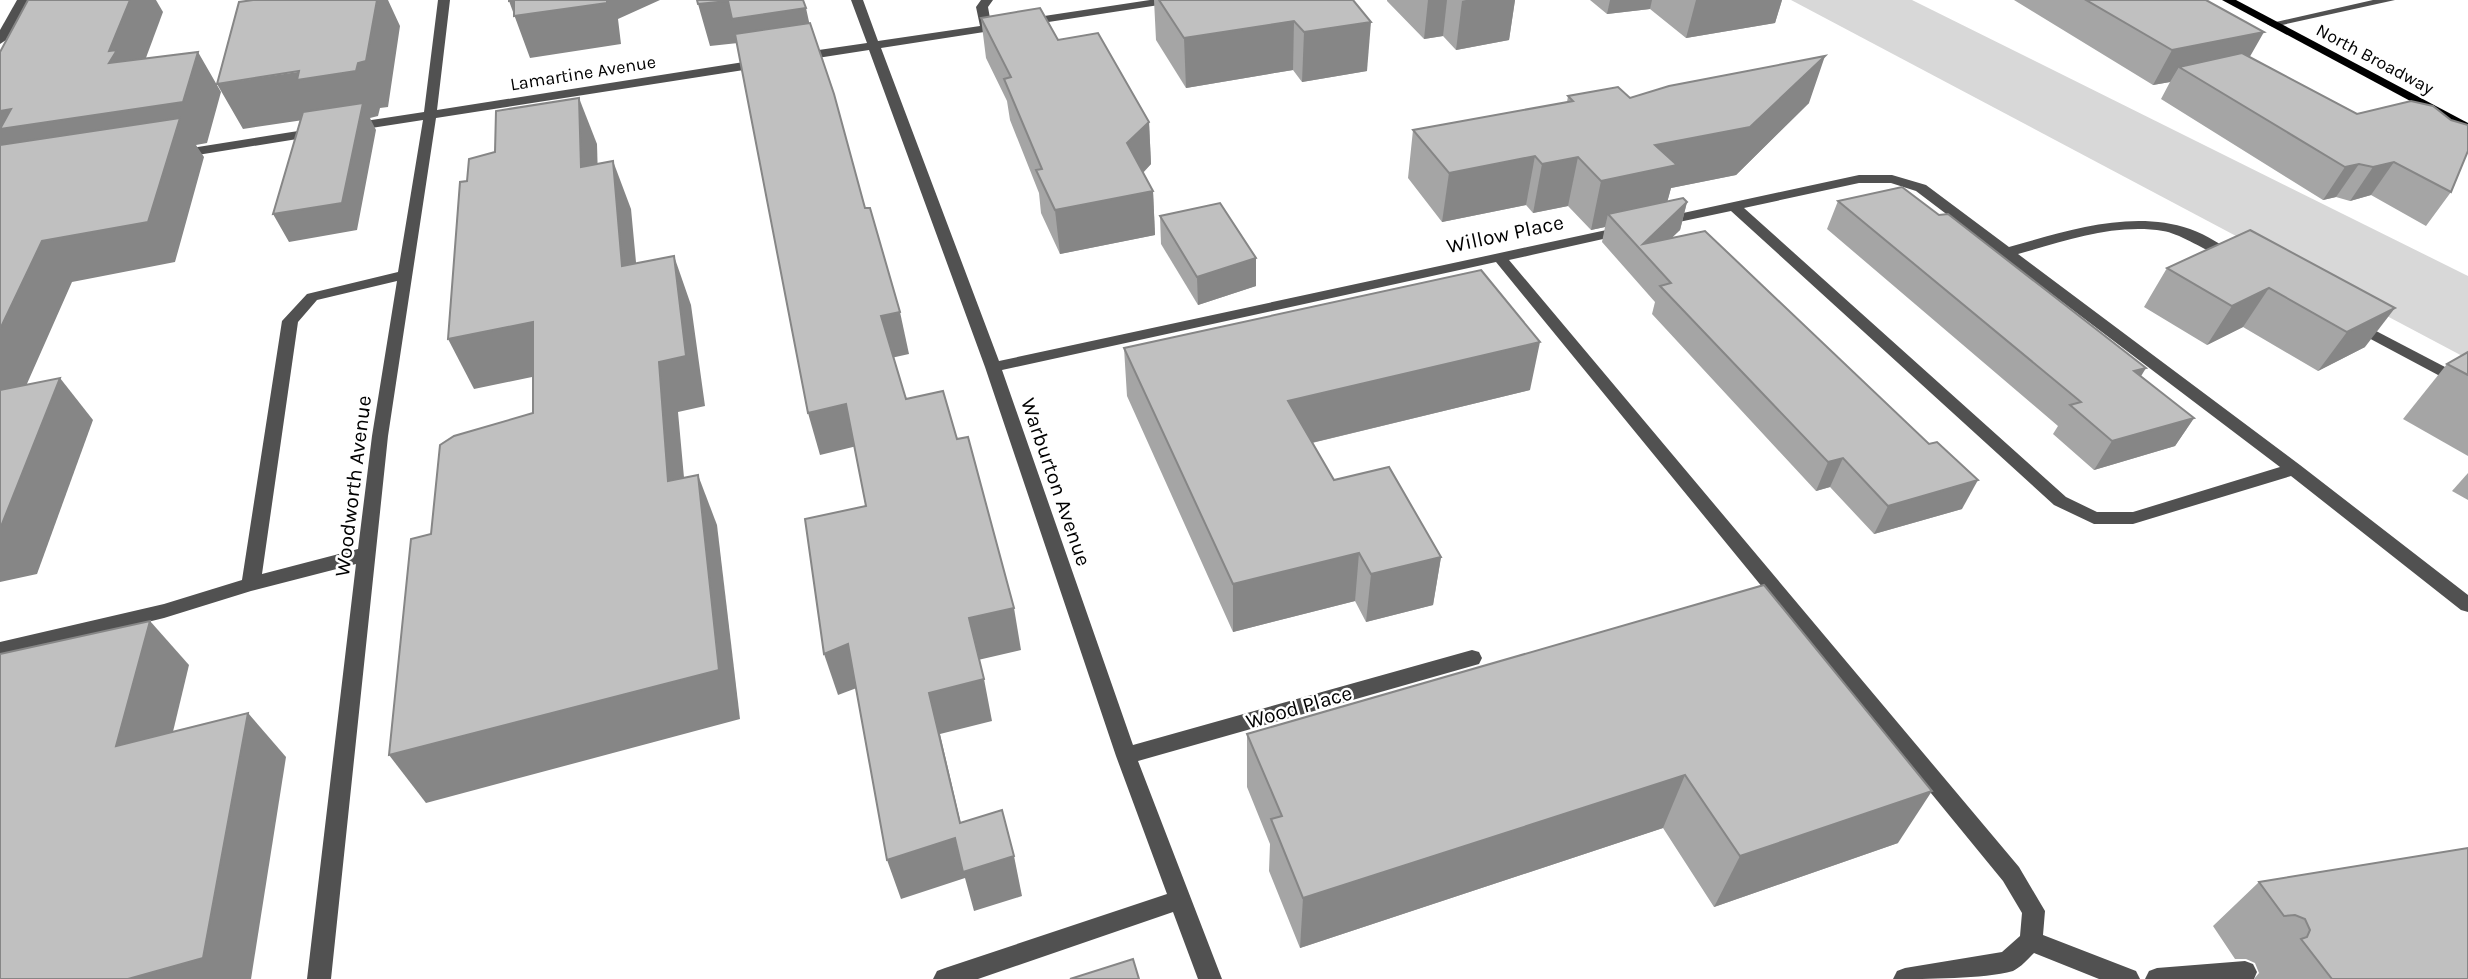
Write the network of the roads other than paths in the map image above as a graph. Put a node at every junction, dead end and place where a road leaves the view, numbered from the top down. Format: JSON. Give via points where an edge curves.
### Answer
{"nodes":[{"id":1,"x":23,"y":0,"type":"edge"},
{"id":2,"x":444,"y":0,"type":"edge"},
{"id":3,"x":857,"y":0,"type":"edge"},
{"id":4,"x":988,"y":0,"type":"edge"},
{"id":5,"x":1171,"y":0,"type":"edge"},
{"id":6,"x":2228,"y":0,"type":"edge"},
{"id":7,"x":2389,"y":0,"type":"edge"},
{"id":8,"x":2273,"y":24,"type":"junction"},
{"id":9,"x":986,"y":28,"type":"junction"},
{"id":10,"x":0,"y":40,"type":"edge"},
{"id":11,"x":873,"y":46,"type":"junction"},
{"id":12,"x":429,"y":115,"type":"junction"},
{"id":13,"x":2468,"y":128,"type":"edge"},
{"id":14,"x":161,"y":157,"type":"edge"},
{"id":15,"x":1734,"y":206,"type":"junction"},
{"id":16,"x":2008,"y":252,"type":"junction"},
{"id":17,"x":1499,"y":257,"type":"junction"},
{"id":18,"x":2243,"y":264,"type":"edge"},
{"id":19,"x":405,"y":275,"type":"junction"},
{"id":20,"x":2338,"y":315,"type":"edge"},
{"id":21,"x":993,"y":367,"type":"junction"},
{"id":22,"x":2468,"y":386,"type":"edge"},
{"id":23,"x":2294,"y":469,"type":"junction"},
{"id":24,"x":367,"y":554,"type":"junction"},
{"id":25,"x":251,"y":584,"type":"junction"},
{"id":26,"x":2468,"y":605,"type":"edge"},
{"id":27,"x":0,"y":650,"type":"edge"},
{"id":28,"x":1472,"y":658,"type":"dead end"},
{"id":29,"x":1126,"y":756,"type":"junction"},
{"id":30,"x":1179,"y":900,"type":"junction"},
{"id":31,"x":2031,"y":941,"type":"junction"},
{"id":32,"x":2245,"y":972,"type":"dead end"},
{"id":33,"x":319,"y":979,"type":"edge"},
{"id":34,"x":945,"y":979,"type":"edge"},
{"id":35,"x":1210,"y":979,"type":"edge"},
{"id":36,"x":1905,"y":979,"type":"edge"},
{"id":37,"x":2128,"y":979,"type":"edge"},
{"id":38,"x":2157,"y":979,"type":"edge"}],
"edges":[{"from":1,"to":10,"type":"street"},
{"from":2,"to":12,"type":"street","name":"Woodworth Avenue"},
{"from":3,"to":11,"type":"street","name":"Warburton Avenue"},
{"from":4,"to":9,"type":"street","via":[[982,7]]},
{"from":5,"to":9,"type":"street","name":"Lamartine Avenue"},
{"from":6,"to":8,"type":"main road","name":"North Broadway"},
{"from":7,"to":8,"type":"street"},
{"from":8,"to":13,"type":"main road","name":"North Broadway"},
{"from":9,"to":11,"type":"street","name":"Lamartine Avenue"},
{"from":11,"to":12,"type":"street","name":"Lamartine Avenue"},
{"from":11,"to":21,"type":"street","name":"Warburton Avenue"},
{"from":12,"to":14,"type":"street","name":"Lamartine Avenue"},
{"from":12,"to":19,"type":"street","name":"Woodworth Avenue"},
{"from":15,"to":16,"type":"street","name":"Willow Place","via":[[1859,179],[1892,179],[1921,188]]},
{"from":15,"to":17,"type":"street","name":"Willow Place"},
{"from":15,"to":23,"type":"street","via":[[2060,501],[2094,518],[2133,518]]},
{"from":16,"to":18,"type":"street","via":[[2115,228],[2156,225],[2184,231]]},
{"from":16,"to":23,"type":"street","name":"Willow Place"},
{"from":17,"to":21,"type":"street","name":"Willow Place"},
{"from":17,"to":31,"type":"street","via":[[2011,874],[2034,911]]},
{"from":19,"to":24,"type":"street","name":"Woodworth Avenue"},
{"from":19,"to":25,"type":"street","via":[[312,297],[290,321]]},
{"from":20,"to":22,"type":"street"},
{"from":21,"to":29,"type":"street","name":"Warburton Avenue"},
{"from":23,"to":26,"type":"street","name":"Willow Place"},
{"from":24,"to":25,"type":"street"},
{"from":24,"to":33,"type":"street","name":"Woodworth Avenue"},
{"from":25,"to":27,"type":"street","via":[[164,611]]},
{"from":28,"to":29,"type":"street","name":"Wood Place"},
{"from":29,"to":30,"type":"street","name":"Warburton Avenue"},
{"from":30,"to":34,"type":"street"},
{"from":30,"to":35,"type":"street","name":"Warburton Avenue"},
{"from":31,"to":36,"type":"street","via":[[2008,962]]},
{"from":31,"to":37,"type":"street"},
{"from":32,"to":38,"type":"street"}]}
